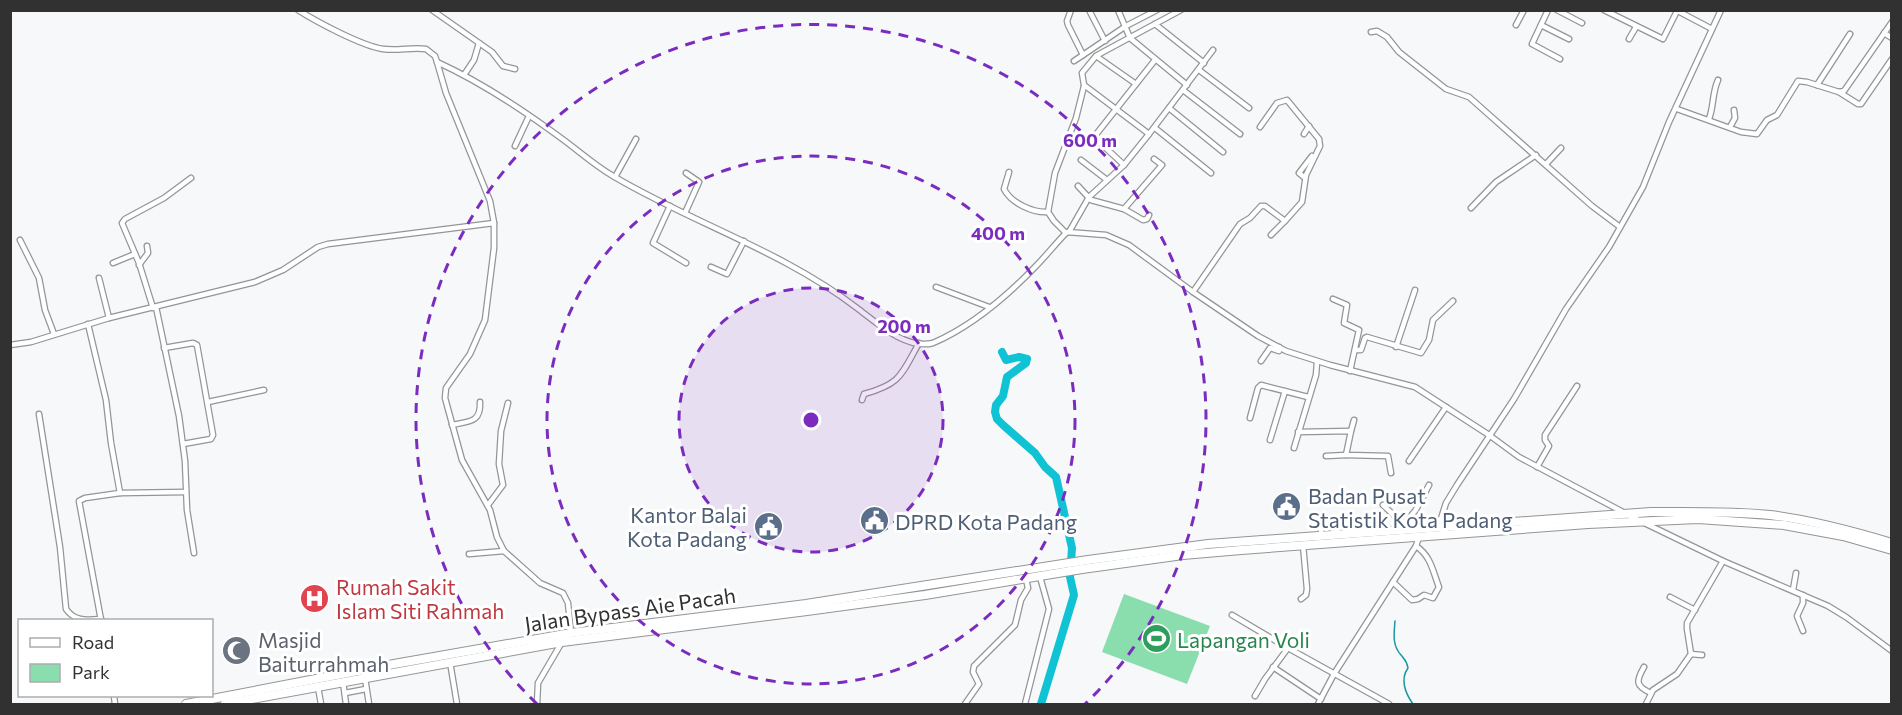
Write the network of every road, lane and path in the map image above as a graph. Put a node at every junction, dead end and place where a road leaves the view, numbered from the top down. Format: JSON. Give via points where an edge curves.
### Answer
{"nodes":[{"id":1,"x":298,"y":10,"type":"edge"},
{"id":2,"x":432,"y":10,"type":"edge"},
{"id":3,"x":1071,"y":10,"type":"edge"},
{"id":4,"x":1089,"y":10,"type":"edge"},
{"id":5,"x":1118,"y":10,"type":"edge"},
{"id":6,"x":1157,"y":10,"type":"edge"},
{"id":7,"x":1181,"y":10,"type":"edge"},
{"id":8,"x":1524,"y":10,"type":"edge"},
{"id":9,"x":1548,"y":10,"type":"edge"},
{"id":10,"x":1557,"y":10,"type":"edge"},
{"id":11,"x":1604,"y":10,"type":"edge"},
{"id":12,"x":1721,"y":10,"type":"edge"},
{"id":13,"x":1676,"y":11,"type":"edge"},
{"id":14,"x":1892,"y":22,"type":"edge"},
{"id":15,"x":1582,"y":23,"type":"dead end"},
{"id":16,"x":1155,"y":24,"type":"junction"},
{"id":17,"x":1516,"y":25,"type":"dead end"},
{"id":18,"x":1541,"y":25,"type":"junction"},
{"id":19,"x":1636,"y":27,"type":"junction"},
{"id":20,"x":1712,"y":29,"type":"junction"},
{"id":21,"x":1128,"y":32,"type":"junction"},
{"id":22,"x":1371,"y":32,"type":"dead end"},
{"id":23,"x":1884,"y":33,"type":"junction"},
{"id":24,"x":1850,"y":34,"type":"dead end"},
{"id":25,"x":1569,"y":39,"type":"dead end"},
{"id":26,"x":1629,"y":39,"type":"dead end"},
{"id":27,"x":1892,"y":39,"type":"edge"},
{"id":28,"x":1105,"y":40,"type":"junction"},
{"id":29,"x":479,"y":43,"type":"junction"},
{"id":30,"x":1213,"y":50,"type":"dead end"},
{"id":31,"x":1083,"y":55,"type":"junction"},
{"id":32,"x":1096,"y":56,"type":"junction"},
{"id":33,"x":1560,"y":59,"type":"dead end"},
{"id":34,"x":1892,"y":59,"type":"edge"},
{"id":35,"x":1155,"y":60,"type":"junction"},
{"id":36,"x":1074,"y":61,"type":"dead end"},
{"id":37,"x":437,"y":62,"type":"junction"},
{"id":38,"x":1204,"y":63,"type":"junction"},
{"id":39,"x":515,"y":69,"type":"dead end"},
{"id":40,"x":1199,"y":70,"type":"junction"},
{"id":41,"x":464,"y":75,"type":"junction"},
{"id":42,"x":1718,"y":80,"type":"dead end"},
{"id":43,"x":1136,"y":84,"type":"junction"},
{"id":44,"x":1084,"y":85,"type":"junction"},
{"id":45,"x":1817,"y":85,"type":"junction"},
{"id":46,"x":1185,"y":87,"type":"junction"},
{"id":47,"x":1839,"y":92,"type":"junction"},
{"id":48,"x":1169,"y":108,"type":"junction"},
{"id":49,"x":1249,"y":108,"type":"dead end"},
{"id":50,"x":1677,"y":109,"type":"junction"},
{"id":51,"x":1117,"y":110,"type":"junction"},
{"id":52,"x":1734,"y":110,"type":"dead end"},
{"id":53,"x":529,"y":116,"type":"junction"},
{"id":54,"x":1709,"y":119,"type":"junction"},
{"id":55,"x":1309,"y":126,"type":"junction"},
{"id":56,"x":1260,"y":127,"type":"dead end"},
{"id":57,"x":1730,"y":127,"type":"junction"},
{"id":58,"x":1155,"y":128,"type":"junction"},
{"id":59,"x":1149,"y":134,"type":"junction"},
{"id":60,"x":1240,"y":134,"type":"dead end"},
{"id":61,"x":1304,"y":134,"type":"dead end"},
{"id":62,"x":636,"y":139,"type":"dead end"},
{"id":63,"x":514,"y":146,"type":"dead end"},
{"id":64,"x":1561,"y":148,"type":"dead end"},
{"id":65,"x":1223,"y":153,"type":"dead end"},
{"id":66,"x":1536,"y":155,"type":"junction"},
{"id":67,"x":1312,"y":156,"type":"dead end"},
{"id":68,"x":1154,"y":159,"type":"dead end"},
{"id":69,"x":1081,"y":160,"type":"dead end"},
{"id":70,"x":1546,"y":164,"type":"junction"},
{"id":71,"x":1124,"y":165,"type":"junction"},
{"id":72,"x":1162,"y":165,"type":"junction"},
{"id":73,"x":1168,"y":170,"type":"dead end"},
{"id":74,"x":1009,"y":172,"type":"dead end"},
{"id":75,"x":686,"y":173,"type":"dead end"},
{"id":76,"x":1211,"y":173,"type":"dead end"},
{"id":77,"x":615,"y":177,"type":"junction"},
{"id":78,"x":191,"y":178,"type":"dead end"},
{"id":79,"x":1305,"y":178,"type":"junction"},
{"id":80,"x":1107,"y":180,"type":"junction"},
{"id":81,"x":1078,"y":186,"type":"dead end"},
{"id":82,"x":1089,"y":197,"type":"junction"},
{"id":83,"x":670,"y":206,"type":"junction"},
{"id":84,"x":1471,"y":208,"type":"dead end"},
{"id":85,"x":1124,"y":209,"type":"junction"},
{"id":86,"x":1048,"y":212,"type":"junction"},
{"id":87,"x":685,"y":213,"type":"junction"},
{"id":88,"x":1149,"y":215,"type":"dead end"},
{"id":89,"x":1285,"y":221,"type":"junction"},
{"id":90,"x":494,"y":223,"type":"junction"},
{"id":91,"x":1620,"y":227,"type":"junction"},
{"id":92,"x":1067,"y":233,"type":"junction"},
{"id":93,"x":1271,"y":235,"type":"dead end"},
{"id":94,"x":20,"y":240,"type":"dead end"},
{"id":95,"x":744,"y":242,"type":"junction"},
{"id":96,"x":1056,"y":245,"type":"junction"},
{"id":97,"x":147,"y":246,"type":"dead end"},
{"id":98,"x":1064,"y":248,"type":"dead end"},
{"id":99,"x":135,"y":254,"type":"junction"},
{"id":100,"x":686,"y":262,"type":"dead end"},
{"id":101,"x":113,"y":263,"type":"dead end"},
{"id":102,"x":139,"y":265,"type":"junction"},
{"id":103,"x":711,"y":267,"type":"dead end"},
{"id":104,"x":99,"y":278,"type":"dead end"},
{"id":105,"x":936,"y":287,"type":"dead end"},
{"id":106,"x":1415,"y":290,"type":"dead end"},
{"id":107,"x":1193,"y":292,"type":"junction"},
{"id":108,"x":1333,"y":299,"type":"dead end"},
{"id":109,"x":1453,"y":302,"type":"dead end"},
{"id":110,"x":989,"y":307,"type":"junction"},
{"id":111,"x":155,"y":308,"type":"junction"},
{"id":112,"x":109,"y":318,"type":"junction"},
{"id":113,"x":88,"y":324,"type":"junction"},
{"id":114,"x":54,"y":334,"type":"junction"},
{"id":115,"x":919,"y":343,"type":"junction"},
{"id":116,"x":10,"y":345,"type":"edge"},
{"id":117,"x":1279,"y":347,"type":"junction"},
{"id":118,"x":1396,"y":347,"type":"junction"},
{"id":119,"x":164,"y":348,"type":"junction"},
{"id":120,"x":1355,"y":350,"type":"junction"},
{"id":121,"x":1261,"y":361,"type":"dead end"},
{"id":122,"x":1317,"y":362,"type":"junction"},
{"id":123,"x":1350,"y":371,"type":"junction"},
{"id":124,"x":1577,"y":386,"type":"dead end"},
{"id":125,"x":264,"y":390,"type":"dead end"},
{"id":126,"x":1285,"y":391,"type":"junction"},
{"id":127,"x":1308,"y":398,"type":"junction"},
{"id":128,"x":862,"y":400,"type":"dead end"},
{"id":129,"x":208,"y":402,"type":"junction"},
{"id":130,"x":480,"y":402,"type":"dead end"},
{"id":131,"x":508,"y":403,"type":"dead end"},
{"id":132,"x":1446,"y":407,"type":"junction"},
{"id":133,"x":39,"y":414,"type":"dead end"},
{"id":134,"x":1250,"y":418,"type":"dead end"},
{"id":135,"x":1354,"y":420,"type":"dead end"},
{"id":136,"x":452,"y":425,"type":"junction"},
{"id":137,"x":1351,"y":431,"type":"junction"},
{"id":138,"x":1298,"y":432,"type":"junction"},
{"id":139,"x":1489,"y":435,"type":"junction"},
{"id":140,"x":1270,"y":440,"type":"dead end"},
{"id":141,"x":183,"y":444,"type":"junction"},
{"id":142,"x":1294,"y":448,"type":"dead end"},
{"id":143,"x":1346,"y":455,"type":"junction"},
{"id":144,"x":1326,"y":456,"type":"dead end"},
{"id":145,"x":1409,"y":461,"type":"dead end"},
{"id":146,"x":1537,"y":467,"type":"junction"},
{"id":147,"x":1391,"y":473,"type":"dead end"},
{"id":148,"x":1429,"y":485,"type":"dead end"},
{"id":149,"x":186,"y":492,"type":"junction"},
{"id":150,"x":120,"y":493,"type":"junction"},
{"id":151,"x":488,"y":505,"type":"junction"},
{"id":152,"x":1383,"y":505,"type":"dead end"},
{"id":153,"x":1321,"y":515,"type":"dead end"},
{"id":154,"x":1628,"y":515,"type":"junction"},
{"id":155,"x":1659,"y":516,"type":"junction"},
{"id":156,"x":1643,"y":521,"type":"junction"},
{"id":157,"x":1401,"y":527,"type":"junction"},
{"id":158,"x":1438,"y":528,"type":"junction"},
{"id":159,"x":1321,"y":536,"type":"junction"},
{"id":160,"x":1419,"y":537,"type":"junction"},
{"id":161,"x":1331,"y":539,"type":"junction"},
{"id":162,"x":1892,"y":543,"type":"edge"},
{"id":163,"x":1303,"y":544,"type":"junction"},
{"id":164,"x":1416,"y":546,"type":"junction"},
{"id":165,"x":504,"y":550,"type":"junction"},
{"id":166,"x":1892,"y":550,"type":"edge"},
{"id":167,"x":194,"y":553,"type":"dead end"},
{"id":168,"x":469,"y":554,"type":"dead end"},
{"id":169,"x":1723,"y":561,"type":"junction"},
{"id":170,"x":1043,"y":573,"type":"junction"},
{"id":171,"x":1796,"y":573,"type":"dead end"},
{"id":172,"x":1026,"y":579,"type":"junction"},
{"id":173,"x":1393,"y":582,"type":"junction"},
{"id":174,"x":1793,"y":590,"type":"junction"},
{"id":175,"x":1803,"y":595,"type":"junction"},
{"id":176,"x":1670,"y":597,"type":"dead end"},
{"id":177,"x":1301,"y":600,"type":"dead end"},
{"id":178,"x":1694,"y":611,"type":"junction"},
{"id":179,"x":1700,"y":614,"type":"dead end"},
{"id":180,"x":1232,"y":615,"type":"dead end"},
{"id":181,"x":80,"y":619,"type":"edge"},
{"id":182,"x":101,"y":619,"type":"edge"},
{"id":183,"x":614,"y":631,"type":"junction"},
{"id":184,"x":1803,"y":631,"type":"dead end"},
{"id":185,"x":571,"y":633,"type":"junction"},
{"id":186,"x":562,"y":642,"type":"junction"},
{"id":187,"x":516,"y":646,"type":"junction"},
{"id":188,"x":1288,"y":648,"type":"junction"},
{"id":189,"x":1892,"y":651,"type":"edge"},
{"id":190,"x":1692,"y":654,"type":"junction"},
{"id":191,"x":1701,"y":655,"type":"dead end"},
{"id":192,"x":450,"y":662,"type":"junction"},
{"id":193,"x":1273,"y":667,"type":"junction"},
{"id":194,"x":1644,"y":667,"type":"dead end"},
{"id":195,"x":1334,"y":674,"type":"junction"},
{"id":196,"x":365,"y":678,"type":"junction"},
{"id":197,"x":343,"y":682,"type":"junction"},
{"id":198,"x":318,"y":687,"type":"junction"},
{"id":199,"x":366,"y":689,"type":"junction"},
{"id":200,"x":345,"y":693,"type":"junction"},
{"id":201,"x":1651,"y":693,"type":"junction"},
{"id":202,"x":1255,"y":696,"type":"dead end"},
{"id":203,"x":1320,"y":702,"type":"edge"},
{"id":204,"x":186,"y":705,"type":"edge"},
{"id":205,"x":225,"y":705,"type":"edge"},
{"id":206,"x":321,"y":705,"type":"edge"},
{"id":207,"x":346,"y":705,"type":"edge"},
{"id":208,"x":369,"y":705,"type":"edge"},
{"id":209,"x":457,"y":705,"type":"edge"},
{"id":210,"x":537,"y":705,"type":"edge"},
{"id":211,"x":965,"y":705,"type":"edge"},
{"id":212,"x":1025,"y":705,"type":"edge"},
{"id":213,"x":1389,"y":705,"type":"edge"},
{"id":214,"x":1646,"y":705,"type":"edge"}],
"edges":[{"from":1,"to":37,"type":"street","via":[[374,47],[426,49]]},
{"from":2,"to":29,"type":"street"},
{"from":3,"to":31,"type":"street","via":[[1068,25]]},
{"from":4,"to":28,"type":"street"},
{"from":5,"to":21,"type":"street"},
{"from":6,"to":21,"type":"street"},
{"from":7,"to":16,"type":"street"},
{"from":8,"to":17,"type":"street"},
{"from":9,"to":18,"type":"street"},
{"from":10,"to":15,"type":"street"},
{"from":11,"to":19,"type":"street"},
{"from":12,"to":20,"type":"street"},
{"from":13,"to":19,"type":"street","via":[[1663,39]]},
{"from":13,"to":20,"type":"street"},
{"from":14,"to":23,"type":"street"},
{"from":16,"to":21,"type":"street"},
{"from":16,"to":38,"type":"street"},
{"from":18,"to":25,"type":"street"},
{"from":18,"to":33,"type":"street","via":[[1532,44]]},
{"from":19,"to":26,"type":"street"},
{"from":20,"to":50,"type":"street"},
{"from":21,"to":28,"type":"street"},
{"from":21,"to":32,"type":"street"},
{"from":21,"to":35,"type":"street"},
{"from":22,"to":66,"type":"street","via":[[1387,37],[1446,89],[1469,97]]},
{"from":23,"to":27,"type":"street"},
{"from":23,"to":47,"type":"street","via":[[1844,91]]},
{"from":24,"to":45,"type":"street"},
{"from":28,"to":31,"type":"street"},
{"from":29,"to":39,"type":"street","via":[[503,66]]},
{"from":29,"to":41,"type":"street"},
{"from":30,"to":38,"type":"street"},
{"from":31,"to":36,"type":"street"},
{"from":32,"to":43,"type":"street"},
{"from":32,"to":44,"type":"street","via":[[1082,73]]},
{"from":34,"to":47,"type":"street","via":[[1861,104]]},
{"from":35,"to":43,"type":"street"},
{"from":35,"to":46,"type":"street"},
{"from":37,"to":41,"type":"street"},
{"from":37,"to":90,"type":"street","via":[[490,201]]},
{"from":38,"to":40,"type":"street"},
{"from":40,"to":46,"type":"street"},
{"from":40,"to":49,"type":"street"},
{"from":41,"to":53,"type":"street"},
{"from":42,"to":54,"type":"street"},
{"from":43,"to":51,"type":"street"},
{"from":44,"to":51,"type":"street"},
{"from":44,"to":86,"type":"street","via":[[1055,173]]},
{"from":45,"to":47,"type":"street"},
{"from":45,"to":57,"type":"street","via":[[1796,83],[1777,115],[1767,120],[1756,134]]},
{"from":46,"to":48,"type":"street"},
{"from":46,"to":60,"type":"street"},
{"from":48,"to":58,"type":"street"},
{"from":48,"to":65,"type":"street"},
{"from":50,"to":54,"type":"street"},
{"from":50,"to":91,"type":"street","via":[[1643,187]]},
{"from":51,"to":59,"type":"street"},
{"from":51,"to":71,"type":"street","via":[[1094,138]]},
{"from":52,"to":57,"type":"street"},
{"from":53,"to":63,"type":"street"},
{"from":53,"to":77,"type":"street"},
{"from":54,"to":57,"type":"street"},
{"from":55,"to":56,"type":"street","via":[[1284,99]]},
{"from":55,"to":61,"type":"street"},
{"from":55,"to":79,"type":"street","via":[[1320,146]]},
{"from":58,"to":59,"type":"street"},
{"from":58,"to":76,"type":"street"},
{"from":59,"to":71,"type":"street"},
{"from":62,"to":77,"type":"street"},
{"from":64,"to":70,"type":"street"},
{"from":66,"to":70,"type":"street"},
{"from":66,"to":84,"type":"street","via":[[1496,182]]},
{"from":67,"to":79,"type":"street","via":[[1299,173]]},
{"from":68,"to":72,"type":"street"},
{"from":69,"to":80,"type":"street"},
{"from":70,"to":91,"type":"street"},
{"from":71,"to":80,"type":"street"},
{"from":72,"to":73,"type":"street"},
{"from":72,"to":85,"type":"street"},
{"from":74,"to":86,"type":"street","via":[[1004,189],[1008,196],[1028,208]]},
{"from":75,"to":87,"type":"street","via":[[699,182]]},
{"from":77,"to":83,"type":"street"},
{"from":78,"to":99,"type":"street","via":[[123,221]]},
{"from":79,"to":89,"type":"street","via":[[1302,202]]},
{"from":80,"to":82,"type":"street"},
{"from":81,"to":82,"type":"street"},
{"from":82,"to":85,"type":"street"},
{"from":82,"to":92,"type":"street"},
{"from":83,"to":87,"type":"street"},
{"from":83,"to":100,"type":"street","via":[[653,243]]},
{"from":85,"to":88,"type":"street","via":[[1143,220]]},
{"from":86,"to":92,"type":"street"},
{"from":87,"to":95,"type":"street"},
{"from":89,"to":93,"type":"street"},
{"from":89,"to":107,"type":"street","via":[[1261,206],[1240,224]]},
{"from":90,"to":111,"type":"street","via":[[328,244],[255,282]]},
{"from":90,"to":136,"type":"street","via":[[485,320],[470,354],[445,392]]},
{"from":91,"to":139,"type":"street"},
{"from":92,"to":96,"type":"street"},
{"from":92,"to":107,"type":"street","via":[[1114,237]]},
{"from":94,"to":114,"type":"street","via":[[41,284]]},
{"from":95,"to":103,"type":"street","via":[[727,274]]},
{"from":95,"to":115,"type":"street","via":[[819,282],[900,337]]},
{"from":96,"to":98,"type":"street"},
{"from":96,"to":110,"type":"street"},
{"from":97,"to":102,"type":"street","via":[[147,255]]},
{"from":99,"to":101,"type":"street"},
{"from":99,"to":102,"type":"street"},
{"from":102,"to":111,"type":"street"},
{"from":104,"to":112,"type":"street"},
{"from":105,"to":110,"type":"street"},
{"from":106,"to":118,"type":"street"},
{"from":107,"to":117,"type":"street"},
{"from":108,"to":120,"type":"street","via":[[1347,305],[1344,324],[1359,330]]},
{"from":109,"to":118,"type":"street","via":[[1433,320],[1421,354]]},
{"from":110,"to":115,"type":"street","via":[[953,334],[929,344]]},
{"from":111,"to":112,"type":"street"},
{"from":111,"to":119,"type":"street"},
{"from":112,"to":113,"type":"street"},
{"from":113,"to":114,"type":"street"},
{"from":113,"to":150,"type":"street","via":[[106,400]]},
{"from":114,"to":116,"type":"street"},
{"from":115,"to":128,"type":"street","via":[[892,384],[864,394]]},
{"from":117,"to":121,"type":"street","via":[[1279,351],[1270,348]]},
{"from":117,"to":122,"type":"street"},
{"from":118,"to":120,"type":"street","via":[[1365,338],[1361,350]]},
{"from":119,"to":129,"type":"street","via":[[197,344]]},
{"from":119,"to":141,"type":"street"},
{"from":120,"to":123,"type":"street"},
{"from":122,"to":123,"type":"street"},
{"from":122,"to":127,"type":"street"},
{"from":123,"to":132,"type":"street","via":[[1411,385]]},
{"from":124,"to":146,"type":"street","via":[[1547,432],[1545,440],[1549,446]]},
{"from":125,"to":129,"type":"street"},
{"from":126,"to":127,"type":"street"},
{"from":126,"to":134,"type":"street","via":[[1259,386]]},
{"from":126,"to":140,"type":"street"},
{"from":127,"to":138,"type":"street"},
{"from":129,"to":141,"type":"street","via":[[212,437]]},
{"from":130,"to":136,"type":"street","via":[[477,417]]},
{"from":131,"to":151,"type":"street","via":[[501,431],[499,464],[503,485]]},
{"from":132,"to":139,"type":"street"},
{"from":132,"to":145,"type":"street"},
{"from":133,"to":181,"type":"street","via":[[66,609]]},
{"from":135,"to":137,"type":"street"},
{"from":136,"to":151,"type":"street","via":[[462,460]]},
{"from":137,"to":138,"type":"street"},
{"from":137,"to":143,"type":"street"},
{"from":138,"to":142,"type":"street"},
{"from":139,"to":146,"type":"street"},
{"from":139,"to":158,"type":"street","via":[[1446,503]]},
{"from":141,"to":149,"type":"street"},
{"from":143,"to":144,"type":"street"},
{"from":143,"to":147,"type":"street","via":[[1388,456]]},
{"from":146,"to":154,"type":"street"},
{"from":148,"to":157,"type":"street"},
{"from":149,"to":150,"type":"street"},
{"from":149,"to":167,"type":"street"},
{"from":150,"to":182,"type":"street","via":[[79,501]]},
{"from":151,"to":165,"type":"street","via":[[494,531]]},
{"from":152,"to":157,"type":"street"},
{"from":153,"to":159,"type":"street"},
{"from":154,"to":155,"type":"highway"},
{"from":154,"to":156,"type":"street"},
{"from":154,"to":158,"type":"highway"},
{"from":155,"to":156,"type":"highway"},
{"from":155,"to":162,"type":"highway","via":[[1708,511],[1782,517]]},
{"from":155,"to":166,"type":"highway","via":[[1777,524]]},
{"from":156,"to":160,"type":"highway"},
{"from":156,"to":169,"type":"street"},
{"from":157,"to":158,"type":"highway"},
{"from":157,"to":161,"type":"highway"},
{"from":159,"to":161,"type":"highway"},
{"from":159,"to":170,"type":"highway","via":[[1208,544],[1088,560]]},
{"from":160,"to":161,"type":"highway"},
{"from":160,"to":164,"type":"street"},
{"from":161,"to":163,"type":"highway"},
{"from":163,"to":170,"type":"highway"},
{"from":163,"to":177,"type":"street","via":[[1307,589]]},
{"from":164,"to":173,"type":"street"},
{"from":164,"to":173,"type":"street","via":[[1432,566],[1439,588],[1435,597],[1424,595],[1412,600]]},
{"from":165,"to":168,"type":"street"},
{"from":165,"to":185,"type":"street","via":[[540,583],[563,593]]},
{"from":169,"to":174,"type":"street"},
{"from":169,"to":178,"type":"street"},
{"from":170,"to":172,"type":"highway"},
{"from":170,"to":183,"type":"highway","name":"Jalan Bypass Aie Pacah"},
{"from":170,"to":212,"type":"street","via":[[1049,609]]},
{"from":171,"to":174,"type":"street"},
{"from":172,"to":183,"type":"highway","via":[[807,611]]},
{"from":172,"to":211,"type":"street","via":[[1028,588],[1017,622],[974,666],[979,684]]},
{"from":173,"to":195,"type":"street"},
{"from":174,"to":175,"type":"street"},
{"from":175,"to":184,"type":"street","via":[[1797,616]]},
{"from":175,"to":189,"type":"street","via":[[1839,613]]},
{"from":176,"to":178,"type":"street"},
{"from":178,"to":179,"type":"street"},
{"from":178,"to":190,"type":"street","via":[[1687,629]]},
{"from":180,"to":188,"type":"street"},
{"from":183,"to":185,"type":"highway","name":"Jalan Bypass Aie Pacah"},
{"from":183,"to":186,"type":"highway"},
{"from":185,"to":187,"type":"highway","name":"Jalan Bypass Aie Pacah"},
{"from":186,"to":187,"type":"highway"},
{"from":186,"to":210,"type":"street","via":[[538,683]]},
{"from":187,"to":192,"type":"highway"},
{"from":187,"to":204,"type":"highway","name":"Jalan Bypass Aie Pacah"},
{"from":188,"to":193,"type":"street"},
{"from":188,"to":195,"type":"street"},
{"from":190,"to":191,"type":"street"},
{"from":190,"to":201,"type":"street","via":[[1677,674]]},
{"from":192,"to":196,"type":"highway"},
{"from":192,"to":209,"type":"street"},
{"from":193,"to":202,"type":"street"},
{"from":193,"to":203,"type":"street"},
{"from":194,"to":201,"type":"street","via":[[1638,684]]},
{"from":195,"to":203,"type":"street"},
{"from":195,"to":213,"type":"street"},
{"from":196,"to":197,"type":"highway"},
{"from":196,"to":199,"type":"street"},
{"from":197,"to":198,"type":"highway"},
{"from":197,"to":200,"type":"street"},
{"from":198,"to":205,"type":"highway"},
{"from":198,"to":206,"type":"street"},
{"from":199,"to":200,"type":"street"},
{"from":199,"to":208,"type":"street"},
{"from":200,"to":207,"type":"street"},
{"from":201,"to":214,"type":"street"}]}
